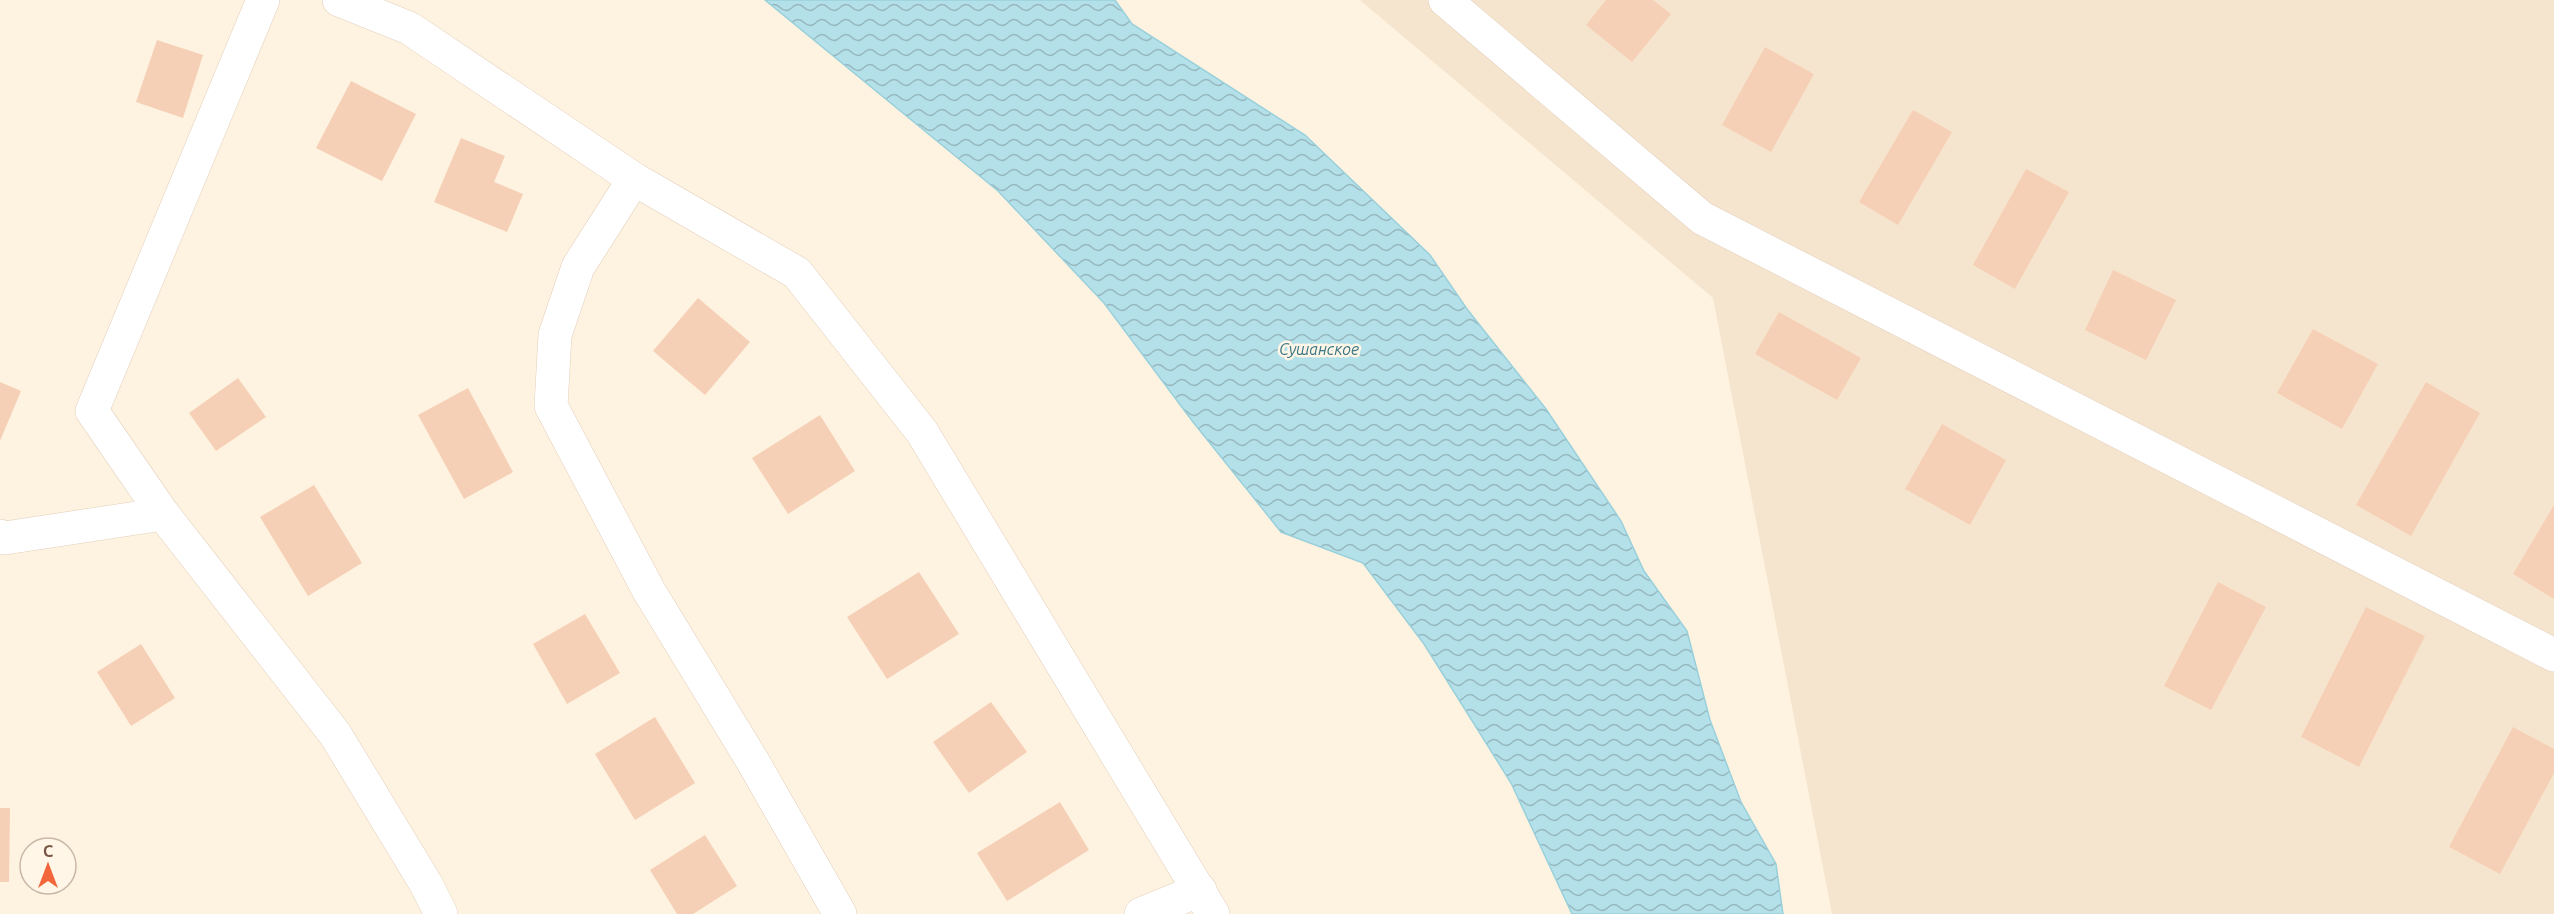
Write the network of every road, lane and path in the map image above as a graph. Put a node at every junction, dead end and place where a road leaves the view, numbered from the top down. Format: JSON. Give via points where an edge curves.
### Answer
{"nodes":[{"id":1,"x":263,"y":0,"type":"edge"},
{"id":2,"x":339,"y":0,"type":"edge"},
{"id":3,"x":1444,"y":0,"type":"edge"},
{"id":4,"x":634,"y":180,"type":"junction"},
{"id":5,"x":163,"y":514,"type":"junction"},
{"id":6,"x":0,"y":536,"type":"edge"},
{"id":7,"x":2554,"y":655,"type":"edge"},
{"id":8,"x":1206,"y":902,"type":"edge"},
{"id":9,"x":441,"y":914,"type":"edge"},
{"id":10,"x":840,"y":914,"type":"edge"},
{"id":11,"x":1141,"y":914,"type":"edge"}],
"edges":[{"from":1,"to":5,"type":"street","via":[[93,411]]},
{"from":2,"to":4,"type":"street","via":[[409,28]]},
{"from":3,"to":7,"type":"street","via":[[1702,218]]},
{"from":4,"to":8,"type":"street","via":[[797,273],[922,432]]},
{"from":4,"to":10,"type":"street","via":[[578,267],[555,335],[551,406],[649,591]]},
{"from":5,"to":6,"type":"street"},
{"from":5,"to":9,"type":"street","via":[[336,734]]},
{"from":8,"to":11,"type":"street"}]}
